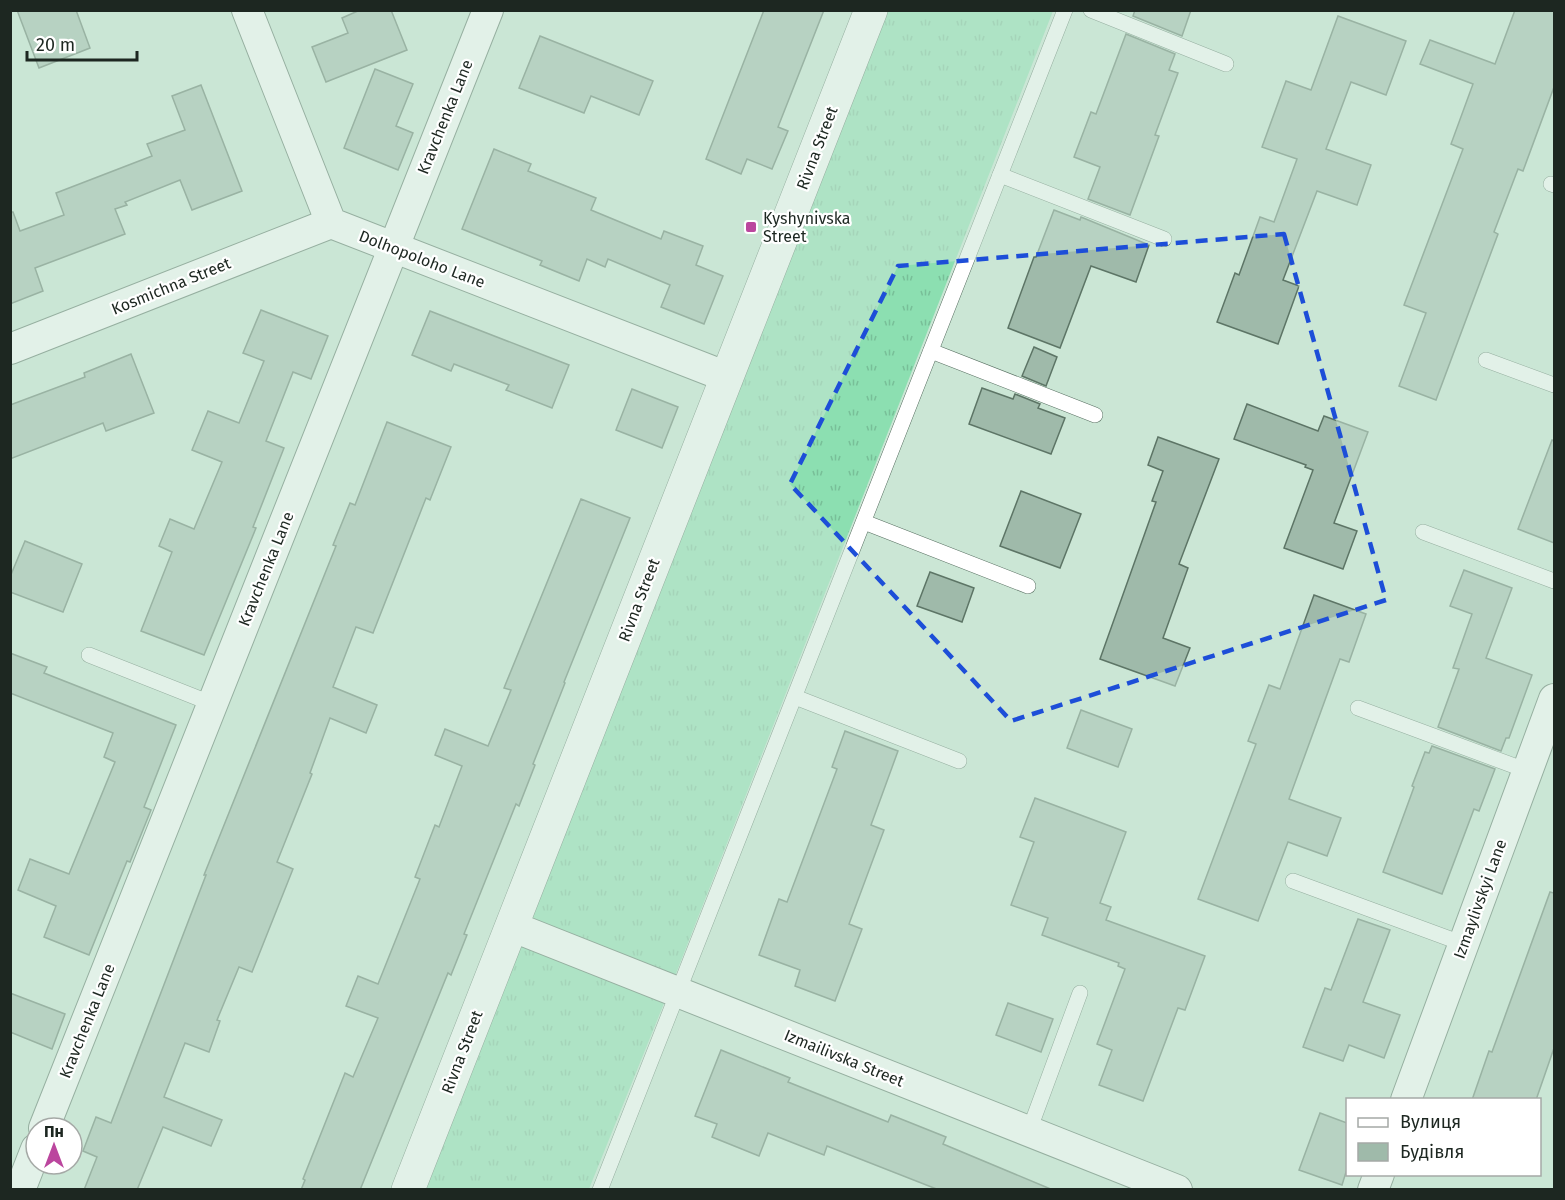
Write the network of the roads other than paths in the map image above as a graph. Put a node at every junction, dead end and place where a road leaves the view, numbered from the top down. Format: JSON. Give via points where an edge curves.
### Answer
{"nodes":[{"id":1,"x":247,"y":10,"type":"edge"},
{"id":2,"x":488,"y":10,"type":"edge"},
{"id":3,"x":871,"y":10,"type":"edge"},
{"id":4,"x":1065,"y":10,"type":"edge"},
{"id":5,"x":1090,"y":10,"type":"edge"},
{"id":6,"x":1226,"y":64,"type":"dead end"},
{"id":7,"x":1000,"y":175,"type":"junction"},
{"id":8,"x":331,"y":223,"type":"junction"},
{"id":9,"x":1164,"y":239,"type":"dead end"},
{"id":10,"x":394,"y":247,"type":"junction"},
{"id":11,"x":10,"y":349,"type":"edge"},
{"id":12,"x":932,"y":351,"type":"junction"},
{"id":13,"x":1486,"y":360,"type":"dead end"},
{"id":14,"x":727,"y":377,"type":"junction"},
{"id":15,"x":1554,"y":385,"type":"edge"},
{"id":16,"x":1095,"y":415,"type":"dead end"},
{"id":17,"x":864,"y":522,"type":"junction"},
{"id":18,"x":1423,"y":532,"type":"dead end"},
{"id":19,"x":1554,"y":581,"type":"edge"},
{"id":20,"x":1028,"y":586,"type":"dead end"},
{"id":21,"x":89,"y":656,"type":"dead end"},
{"id":22,"x":795,"y":697,"type":"junction"},
{"id":23,"x":1554,"y":699,"type":"edge"},
{"id":24,"x":213,"y":704,"type":"junction"},
{"id":25,"x":1358,"y":708,"type":"dead end"},
{"id":26,"x":959,"y":761,"type":"dead end"},
{"id":27,"x":1528,"y":771,"type":"junction"},
{"id":28,"x":1293,"y":881,"type":"dead end"},
{"id":29,"x":511,"y":926,"type":"junction"},
{"id":30,"x":1464,"y":944,"type":"junction"},
{"id":31,"x":679,"y":992,"type":"junction"},
{"id":32,"x":1080,"y":993,"type":"dead end"},
{"id":33,"x":1407,"y":1098,"type":"edge"},
{"id":34,"x":49,"y":1116,"type":"edge"},
{"id":35,"x":1029,"y":1131,"type":"junction"},
{"id":36,"x":25,"y":1176,"type":"edge"},
{"id":37,"x":20,"y":1190,"type":"edge"},
{"id":38,"x":408,"y":1190,"type":"edge"},
{"id":39,"x":600,"y":1190,"type":"edge"},
{"id":40,"x":1177,"y":1190,"type":"edge"}],
"edges":[{"from":1,"to":8,"type":"street"},
{"from":2,"to":10,"type":"street","name":"Kravchenka Lane"},
{"from":3,"to":14,"type":"street","name":"Rivna Street"},
{"from":4,"to":7,"type":"lane"},
{"from":5,"to":6,"type":"lane"},
{"from":7,"to":9,"type":"lane"},
{"from":7,"to":12,"type":"lane"},
{"from":8,"to":10,"type":"street","name":"Dolhopoloho Lane"},
{"from":8,"to":11,"type":"street","name":"Kosmichna Street"},
{"from":10,"to":14,"type":"street","name":"Dolhopoloho Lane"},
{"from":10,"to":24,"type":"street","name":"Kravchenka Lane"},
{"from":12,"to":16,"type":"lane"},
{"from":12,"to":17,"type":"lane"},
{"from":13,"to":15,"type":"lane"},
{"from":14,"to":29,"type":"street","name":"Rivna Street"},
{"from":17,"to":20,"type":"lane"},
{"from":17,"to":22,"type":"lane"},
{"from":18,"to":19,"type":"lane"},
{"from":21,"to":24,"type":"lane"},
{"from":22,"to":26,"type":"lane"},
{"from":22,"to":31,"type":"lane"},
{"from":23,"to":27,"type":"street","name":"Izmaylivskyi Lane"},
{"from":24,"to":34,"type":"street","name":"Kravchenka Lane"},
{"from":25,"to":27,"type":"lane"},
{"from":27,"to":30,"type":"street","name":"Izmaylivskyi Lane"},
{"from":28,"to":30,"type":"lane"},
{"from":29,"to":31,"type":"street","name":"Izmailivska Street"},
{"from":29,"to":38,"type":"street","name":"Rivna Street"},
{"from":30,"to":33,"type":"street","name":"Izmaylivskyi Lane"},
{"from":31,"to":35,"type":"street","name":"Izmailivska Street"},
{"from":31,"to":39,"type":"lane"},
{"from":32,"to":35,"type":"lane"},
{"from":35,"to":40,"type":"street","name":"Izmailivska Street"},
{"from":36,"to":37,"type":"street"}]}
